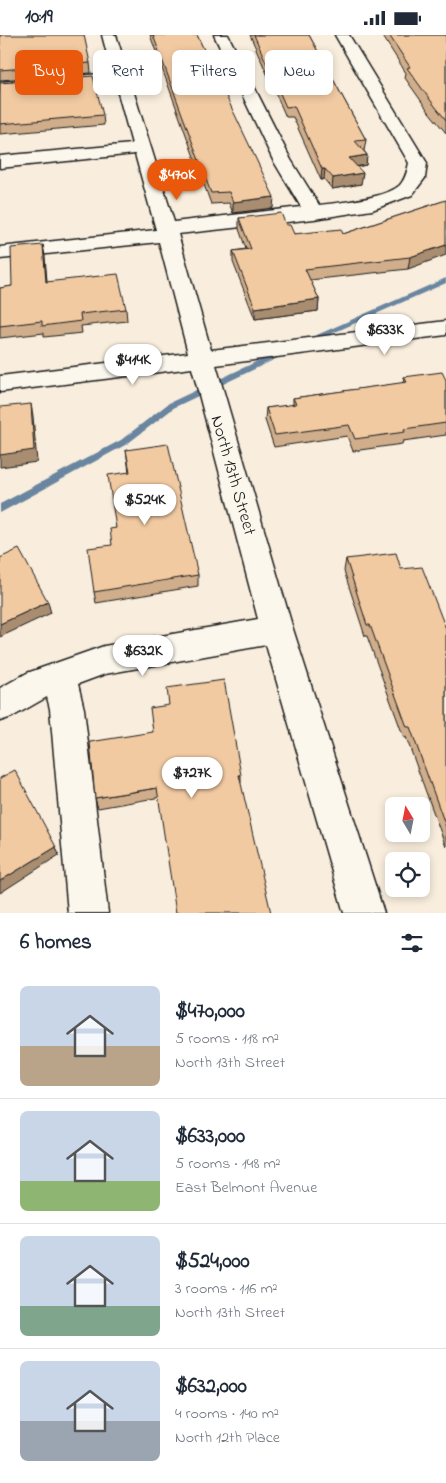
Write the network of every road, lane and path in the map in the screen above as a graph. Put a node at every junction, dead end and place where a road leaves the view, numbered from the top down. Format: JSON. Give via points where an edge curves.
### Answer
{"nodes":[{"id":1,"x":109,"y":35,"type":"edge"},
{"id":2,"x":221,"y":35,"type":"edge"},
{"id":3,"x":342,"y":35,"type":"edge"},
{"id":4,"x":114,"y":50,"type":"edge"},
{"id":5,"x":93,"y":79,"type":"edge"},
{"id":6,"x":0,"y":87,"type":"edge"},
{"id":7,"x":127,"y":95,"type":"edge"},
{"id":8,"x":143,"y":147,"type":"junction"},
{"id":9,"x":0,"y":161,"type":"edge"},
{"id":10,"x":314,"y":213,"type":"junction"},
{"id":11,"x":167,"y":232,"type":"junction"},
{"id":12,"x":0,"y":253,"type":"edge"},
{"id":13,"x":446,"y":328,"type":"edge"},
{"id":14,"x":202,"y":357,"type":"junction"},
{"id":15,"x":0,"y":384,"type":"edge"},
{"id":16,"x":277,"y":629,"type":"junction"},
{"id":17,"x":59,"y":675,"type":"junction"},
{"id":18,"x":0,"y":706,"type":"edge"},
{"id":19,"x":88,"y":913,"type":"edge"},
{"id":20,"x":364,"y":913,"type":"edge"}],
"edges":[{"from":1,"to":4,"type":"street","name":"North 13th Street"},
{"from":2,"to":10,"type":"street","via":[[282,160]]},
{"from":3,"to":10,"type":"street","via":[[418,163],[415,179],[405,191],[365,206]]},
{"from":5,"to":6,"type":"street"},
{"from":7,"to":8,"type":"street","name":"North 13th Street"},
{"from":8,"to":9,"type":"street"},
{"from":8,"to":11,"type":"street","name":"North 13th Street"},
{"from":10,"to":11,"type":"street"},
{"from":11,"to":12,"type":"street"},
{"from":11,"to":14,"type":"street","name":"North 13th Street"},
{"from":13,"to":14,"type":"street"},
{"from":14,"to":15,"type":"street"},
{"from":14,"to":16,"type":"street","name":"North 13th Street"},
{"from":16,"to":17,"type":"street","via":[[104,660]]},
{"from":16,"to":20,"type":"street","name":"North 13th Street"},
{"from":17,"to":18,"type":"street"},
{"from":17,"to":19,"type":"street","via":[[68,709]]}]}
